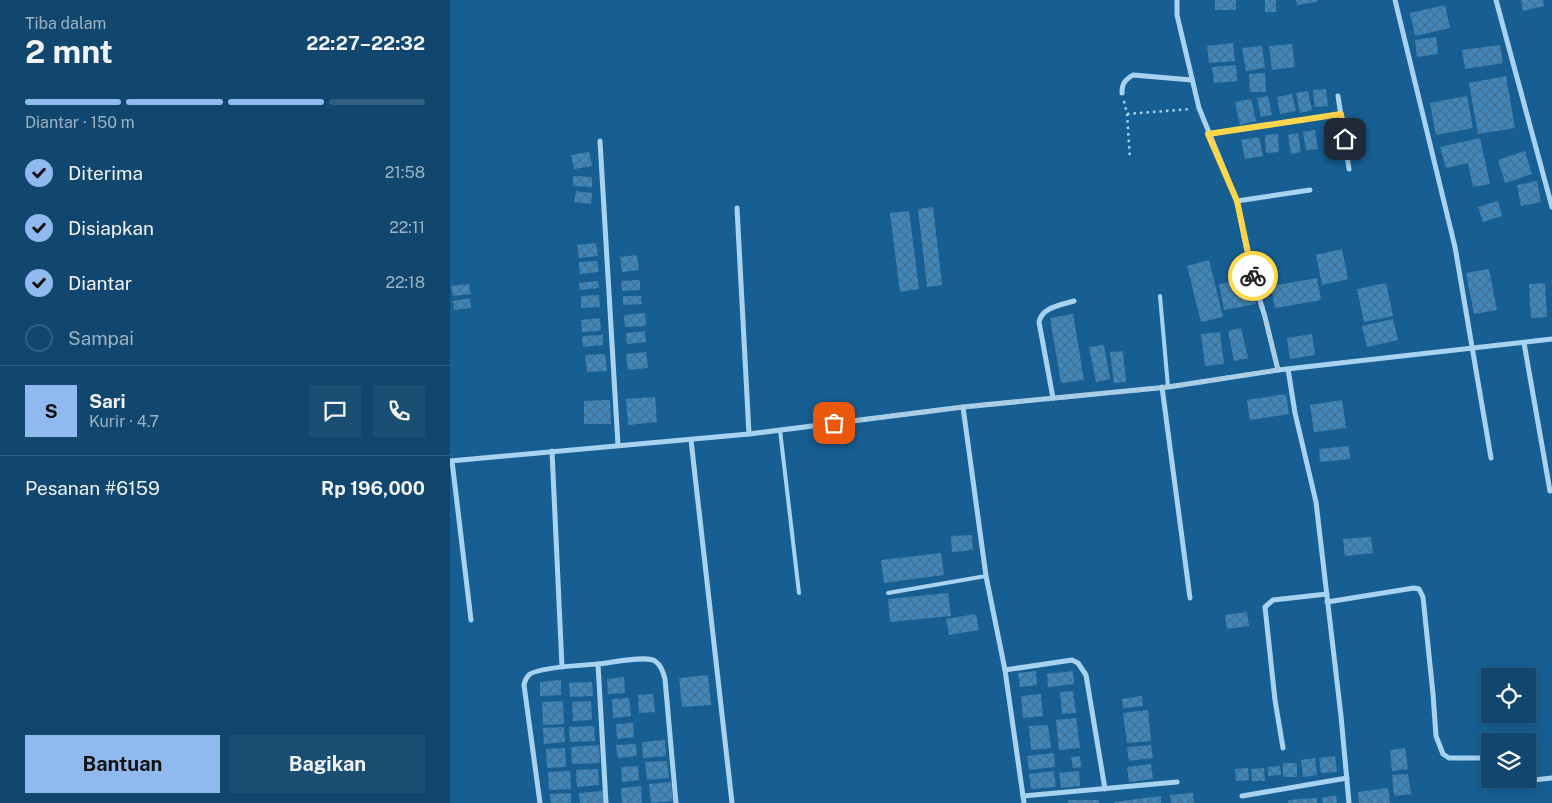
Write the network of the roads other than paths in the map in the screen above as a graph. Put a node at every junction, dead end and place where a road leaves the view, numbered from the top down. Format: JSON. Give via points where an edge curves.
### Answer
{"nodes":[{"id":1,"x":1177,"y":0,"type":"edge"},
{"id":2,"x":1395,"y":0,"type":"edge"},
{"id":3,"x":1496,"y":0,"type":"edge"},
{"id":4,"x":1192,"y":80,"type":"junction"},
{"id":5,"x":1122,"y":92,"type":"road end"},
{"id":6,"x":1338,"y":96,"type":"dead end"},
{"id":7,"x":1341,"y":114,"type":"junction"},
{"id":8,"x":1208,"y":134,"type":"junction"},
{"id":9,"x":600,"y":141,"type":"dead end"},
{"id":10,"x":1349,"y":169,"type":"dead end"},
{"id":11,"x":1310,"y":190,"type":"dead end"},
{"id":12,"x":1237,"y":201,"type":"junction"},
{"id":13,"x":1552,"y":207,"type":"edge"},
{"id":14,"x":738,"y":208,"type":"dead end"},
{"id":15,"x":1160,"y":296,"type":"dead end"},
{"id":16,"x":1074,"y":301,"type":"dead end"},
{"id":17,"x":1552,"y":339,"type":"edge"},
{"id":18,"x":1524,"y":343,"type":"junction"},
{"id":19,"x":1473,"y":349,"type":"junction"},
{"id":20,"x":1288,"y":368,"type":"junction"},
{"id":21,"x":1278,"y":370,"type":"junction"},
{"id":22,"x":1165,"y":387,"type":"junction"},
{"id":23,"x":1053,"y":398,"type":"junction"},
{"id":24,"x":963,"y":407,"type":"junction"},
{"id":25,"x":780,"y":430,"type":"junction"},
{"id":26,"x":749,"y":434,"type":"junction"},
{"id":27,"x":691,"y":440,"type":"junction"},
{"id":28,"x":618,"y":445,"type":"junction"},
{"id":29,"x":552,"y":451,"type":"junction"},
{"id":30,"x":1491,"y":458,"type":"dead end"},
{"id":31,"x":451,"y":461,"type":"edge"},
{"id":32,"x":1550,"y":491,"type":"dead end"},
{"id":33,"x":986,"y":576,"type":"junction"},
{"id":34,"x":799,"y":593,"type":"dead end"},
{"id":35,"x":888,"y":593,"type":"dead end"},
{"id":36,"x":1327,"y":594,"type":"junction"},
{"id":37,"x":1190,"y":598,"type":"dead end"},
{"id":38,"x":1327,"y":602,"type":"junction"},
{"id":39,"x":471,"y":620,"type":"dead end"},
{"id":40,"x":598,"y":664,"type":"junction"},
{"id":41,"x":562,"y":667,"type":"junction"},
{"id":42,"x":1005,"y":670,"type":"junction"},
{"id":43,"x":1283,"y":748,"type":"dead end"},
{"id":44,"x":1481,"y":758,"type":"edge"},
{"id":45,"x":1347,"y":778,"type":"junction"},
{"id":46,"x":1552,"y":778,"type":"edge"},
{"id":47,"x":1536,"y":780,"type":"edge"},
{"id":48,"x":1177,"y":782,"type":"dead end"},
{"id":49,"x":1105,"y":789,"type":"junction"},
{"id":50,"x":1023,"y":796,"type":"junction"},
{"id":51,"x":1242,"y":796,"type":"dead end"},
{"id":52,"x":540,"y":803,"type":"edge"},
{"id":53,"x":606,"y":803,"type":"edge"},
{"id":54,"x":676,"y":803,"type":"edge"},
{"id":55,"x":732,"y":803,"type":"edge"},
{"id":56,"x":1024,"y":803,"type":"edge"},
{"id":57,"x":1349,"y":803,"type":"edge"}],
"edges":[{"from":1,"to":4,"type":"street","via":[[1177,16]]},
{"from":2,"to":19,"type":"street","via":[[1455,248]]},
{"from":3,"to":13,"type":"street"},
{"from":4,"to":5,"type":"street","via":[[1133,75],[1124,81]]},
{"from":4,"to":8,"type":"street"},
{"from":6,"to":7,"type":"street"},
{"from":7,"to":8,"type":"street"},
{"from":7,"to":10,"type":"street"},
{"from":8,"to":12,"type":"street"},
{"from":9,"to":28,"type":"street"},
{"from":11,"to":12,"type":"street"},
{"from":12,"to":21,"type":"street","via":[[1251,271]]},
{"from":14,"to":26,"type":"street"},
{"from":15,"to":22,"type":"lane"},
{"from":16,"to":23,"type":"street","via":[[1050,308],[1039,322]]},
{"from":17,"to":18,"type":"street"},
{"from":18,"to":19,"type":"street"},
{"from":18,"to":32,"type":"street"},
{"from":19,"to":20,"type":"street"},
{"from":19,"to":30,"type":"street"},
{"from":20,"to":21,"type":"street"},
{"from":20,"to":36,"type":"street","via":[[1316,502]]},
{"from":21,"to":22,"type":"street"},
{"from":22,"to":23,"type":"street"},
{"from":22,"to":37,"type":"street"},
{"from":23,"to":24,"type":"street"},
{"from":24,"to":25,"type":"street"},
{"from":24,"to":33,"type":"street"},
{"from":25,"to":26,"type":"street"},
{"from":25,"to":34,"type":"lane"},
{"from":26,"to":27,"type":"street"},
{"from":27,"to":28,"type":"street"},
{"from":27,"to":55,"type":"street"},
{"from":28,"to":29,"type":"street"},
{"from":29,"to":31,"type":"street"},
{"from":29,"to":41,"type":"street"},
{"from":31,"to":39,"type":"street"},
{"from":33,"to":35,"type":"lane"},
{"from":33,"to":42,"type":"street"},
{"from":36,"to":38,"type":"street"},
{"from":36,"to":43,"type":"street","via":[[1273,600],[1264,607]]},
{"from":38,"to":44,"type":"street","via":[[1419,589],[1423,597],[1439,746],[1449,758]]},
{"from":38,"to":45,"type":"street"},
{"from":40,"to":41,"type":"street"},
{"from":40,"to":53,"type":"street"},
{"from":40,"to":54,"type":"street","via":[[647,658],[656,661],[662,669]]},
{"from":41,"to":52,"type":"street","via":[[531,673],[524,684]]},
{"from":42,"to":49,"type":"street","via":[[1072,660],[1078,663],[1086,675]]},
{"from":42,"to":50,"type":"street"},
{"from":45,"to":51,"type":"street"},
{"from":45,"to":57,"type":"street"},
{"from":46,"to":47,"type":"street"},
{"from":48,"to":49,"type":"street"},
{"from":49,"to":50,"type":"street"},
{"from":50,"to":56,"type":"street"}]}
